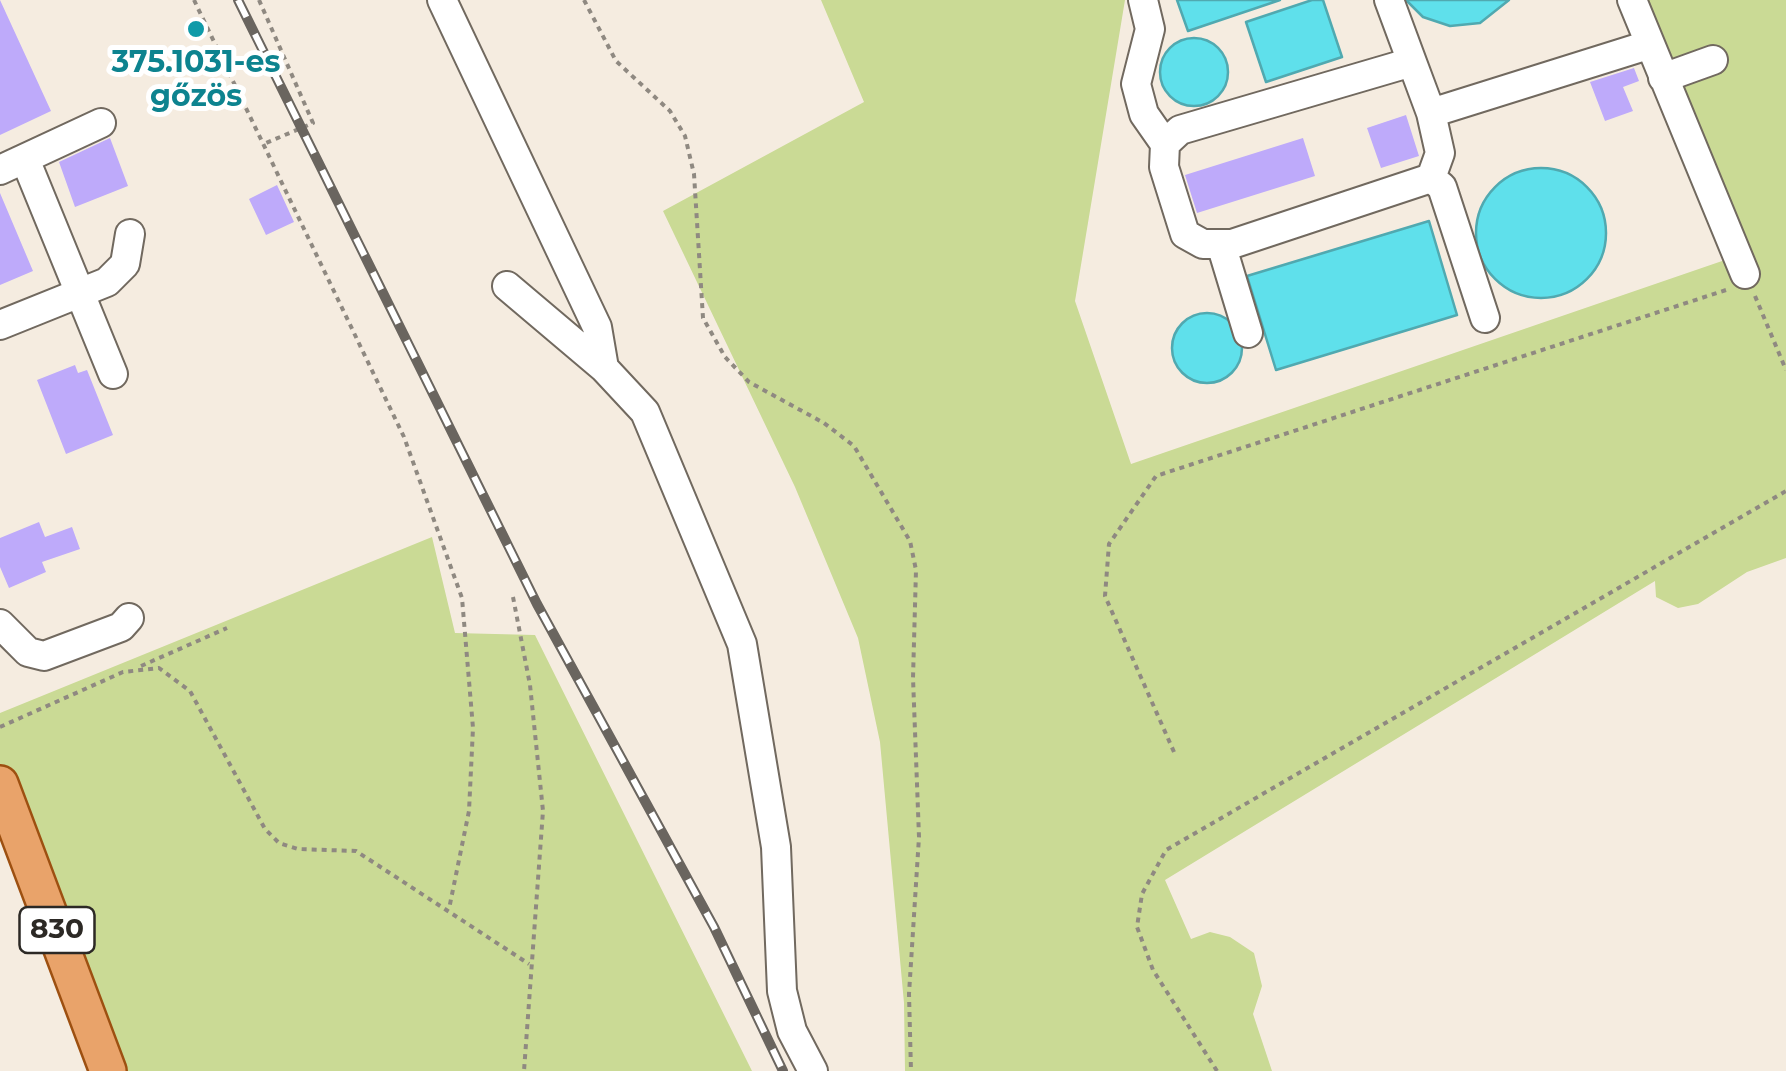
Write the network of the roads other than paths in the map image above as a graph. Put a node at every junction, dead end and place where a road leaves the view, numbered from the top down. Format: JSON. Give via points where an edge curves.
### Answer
{"nodes":[{"id":1,"x":442,"y":0,"type":"edge"},
{"id":2,"x":1143,"y":0,"type":"edge"},
{"id":3,"x":1389,"y":0,"type":"edge"},
{"id":4,"x":1632,"y":0,"type":"edge"},
{"id":5,"x":1648,"y":45,"type":"junction"},
{"id":6,"x":1713,"y":60,"type":"dead end"},
{"id":7,"x":1412,"y":62,"type":"junction"},
{"id":8,"x":1662,"y":78,"type":"junction"},
{"id":9,"x":1431,"y":113,"type":"junction"},
{"id":10,"x":101,"y":123,"type":"dead end"},
{"id":11,"x":1165,"y":144,"type":"junction"},
{"id":12,"x":12,"y":165,"type":"edge"},
{"id":13,"x":1431,"y":178,"type":"junction"},
{"id":14,"x":130,"y":234,"type":"dead end"},
{"id":15,"x":1220,"y":244,"type":"junction"},
{"id":16,"x":1745,"y":274,"type":"road end"},
{"id":17,"x":507,"y":286,"type":"dead end"},
{"id":18,"x":80,"y":293,"type":"junction"},
{"id":19,"x":1486,"y":318,"type":"dead end"},
{"id":20,"x":0,"y":325,"type":"edge"},
{"id":21,"x":1248,"y":333,"type":"dead end"},
{"id":22,"x":604,"y":368,"type":"junction"},
{"id":23,"x":113,"y":374,"type":"dead end"},
{"id":24,"x":130,"y":618,"type":"dead end"},
{"id":25,"x":0,"y":624,"type":"edge"},
{"id":26,"x":0,"y":784,"type":"edge"},
{"id":27,"x":108,"y":1071,"type":"edge"},
{"id":28,"x":813,"y":1071,"type":"edge"}],
"edges":[{"from":1,"to":22,"type":"lane","via":[[597,327]]},
{"from":2,"to":11,"type":"lane","via":[[1150,29],[1136,84],[1144,114]]},
{"from":3,"to":7,"type":"lane"},
{"from":4,"to":5,"type":"lane"},
{"from":5,"to":8,"type":"lane"},
{"from":5,"to":9,"type":"lane"},
{"from":6,"to":8,"type":"lane"},
{"from":7,"to":9,"type":"lane"},
{"from":7,"to":11,"type":"lane","via":[[1180,130]]},
{"from":8,"to":16,"type":"lane"},
{"from":9,"to":13,"type":"lane","via":[[1440,154]]},
{"from":10,"to":12,"type":"lane"},
{"from":11,"to":15,"type":"lane","via":[[1164,167],[1185,234]]},
{"from":12,"to":18,"type":"lane"},
{"from":13,"to":15,"type":"lane"},
{"from":13,"to":19,"type":"lane","via":[[1442,187]]},
{"from":14,"to":18,"type":"lane","via":[[125,264]]},
{"from":15,"to":21,"type":"lane"},
{"from":17,"to":22,"type":"lane"},
{"from":18,"to":20,"type":"lane"},
{"from":18,"to":23,"type":"lane"},
{"from":22,"to":28,"type":"lane","via":[[651,424],[742,644],[776,847],[782,991],[792,1031]]},
{"from":24,"to":25,"type":"lane","via":[[122,628],[44,656],[28,652]]},
{"from":26,"to":27,"type":"main road","number":"830"}]}
